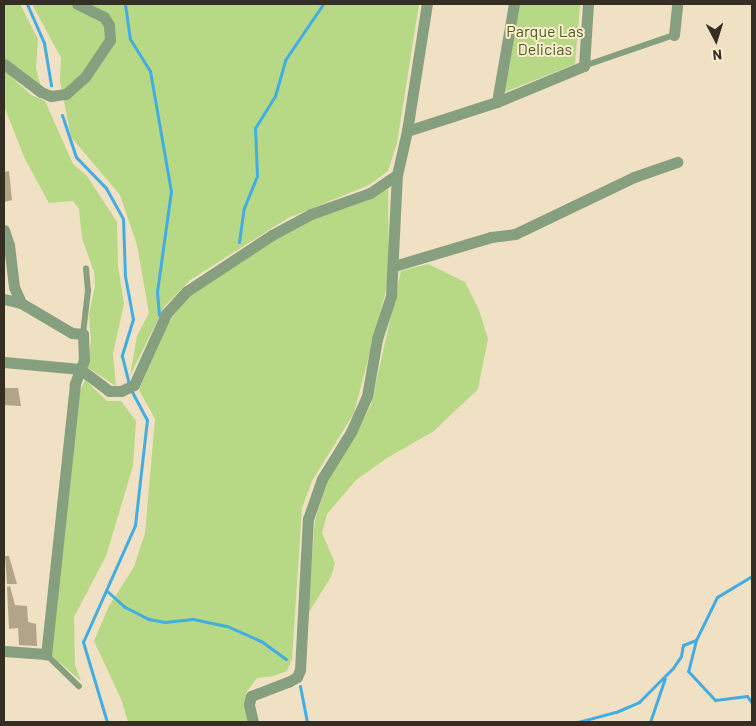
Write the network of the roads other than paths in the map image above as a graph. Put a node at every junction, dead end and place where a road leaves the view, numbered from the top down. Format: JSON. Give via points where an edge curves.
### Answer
{"nodes":[{"id":1,"x":77,"y":4,"type":"edge"},
{"id":2,"x":427,"y":4,"type":"edge"},
{"id":3,"x":514,"y":4,"type":"edge"},
{"id":4,"x":588,"y":4,"type":"edge"},
{"id":5,"x":677,"y":4,"type":"edge"},
{"id":6,"x":674,"y":35,"type":"joint"},
{"id":7,"x":4,"y":64,"type":"edge"},
{"id":8,"x":584,"y":66,"type":"junction"},
{"id":9,"x":497,"y":102,"type":"junction"},
{"id":10,"x":407,"y":131,"type":"junction"},
{"id":11,"x":678,"y":162,"type":"dead end"},
{"id":12,"x":396,"y":175,"type":"junction"},
{"id":13,"x":4,"y":230,"type":"edge"},
{"id":14,"x":394,"y":266,"type":"junction"},
{"id":15,"x":86,"y":269,"type":"dead end"},
{"id":16,"x":4,"y":299,"type":"edge"},
{"id":17,"x":21,"y":303,"type":"junction"},
{"id":18,"x":83,"y":334,"type":"junction"},
{"id":19,"x":4,"y":362,"type":"edge"},
{"id":20,"x":80,"y":369,"type":"junction"},
{"id":21,"x":4,"y":651,"type":"edge"},
{"id":22,"x":46,"y":654,"type":"junction"},
{"id":23,"x":78,"y":686,"type":"dead end"},
{"id":24,"x":253,"y":722,"type":"edge"}],
"edges":[{"from":1,"to":7,"type":"street","via":[[104,17],[110,25],[110,40],[85,77],[66,94],[51,96],[41,92]]},
{"from":2,"to":10,"type":"street"},
{"from":3,"to":9,"type":"street"},
{"from":4,"to":8,"type":"street"},
{"from":5,"to":6,"type":"street"},
{"from":6,"to":8,"type":"lane"},
{"from":8,"to":9,"type":"street"},
{"from":9,"to":10,"type":"street"},
{"from":10,"to":12,"type":"street"},
{"from":11,"to":14,"type":"street","via":[[634,177],[515,234],[491,237]]},
{"from":12,"to":14,"type":"street"},
{"from":12,"to":20,"type":"street","via":[[370,193],[311,214],[280,230],[187,290],[166,314],[134,385],[121,391],[109,391]]},
{"from":13,"to":17,"type":"street","via":[[14,287]]},
{"from":14,"to":24,"type":"street","via":[[391,296],[377,339],[367,396],[351,432],[322,479],[308,519],[300,670],[297,677],[288,682],[251,696],[249,704]]},
{"from":15,"to":18,"type":"lane","via":[[88,291]]},
{"from":16,"to":17,"type":"street"},
{"from":17,"to":18,"type":"street","via":[[72,333]]},
{"from":18,"to":20,"type":"street","via":[[84,360]]},
{"from":19,"to":20,"type":"street"},
{"from":20,"to":22,"type":"street","via":[[75,384]]},
{"from":21,"to":22,"type":"street"},
{"from":22,"to":23,"type":"lane"}]}
